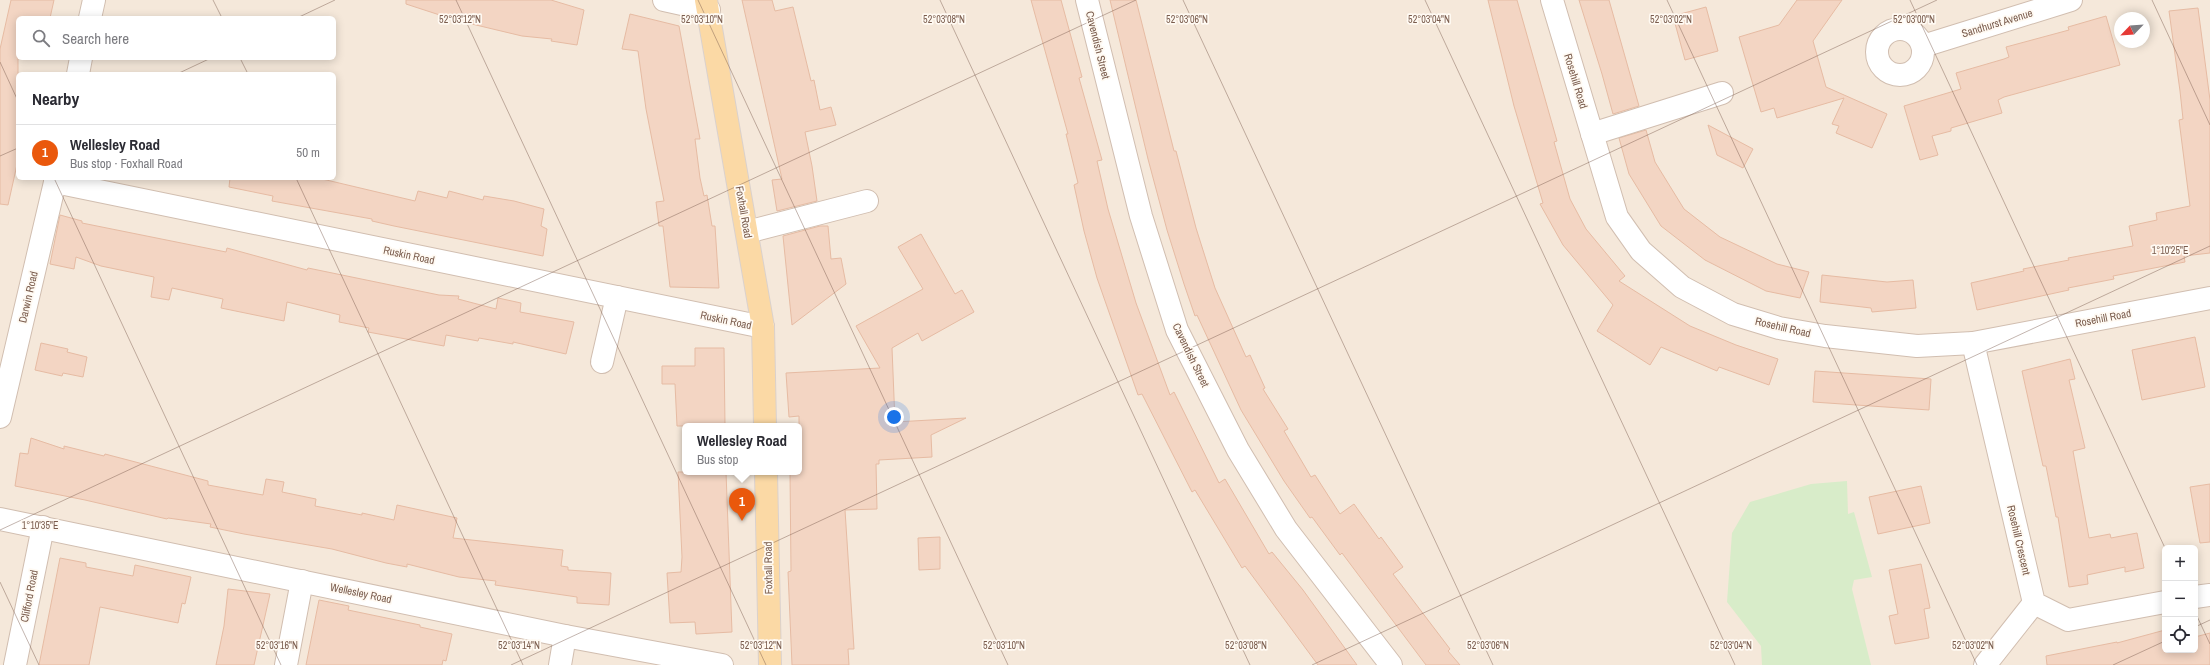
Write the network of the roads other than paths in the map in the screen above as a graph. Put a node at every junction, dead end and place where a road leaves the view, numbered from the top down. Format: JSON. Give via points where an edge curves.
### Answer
{"nodes":[{"id":1,"x":94,"y":0,"type":"edge"},
{"id":2,"x":664,"y":0,"type":"edge"},
{"id":3,"x":1087,"y":0,"type":"edge"},
{"id":4,"x":1552,"y":0,"type":"edge"},
{"id":5,"x":2071,"y":0,"type":"edge"},
{"id":6,"x":708,"y":5,"type":"edge"},
{"id":7,"x":90,"y":16,"type":"edge"},
{"id":8,"x":1923,"y":46,"type":"dead end"},
{"id":9,"x":81,"y":60,"type":"edge"},
{"id":10,"x":78,"y":72,"type":"edge"},
{"id":11,"x":1722,"y":93,"type":"dead end"},
{"id":12,"x":1592,"y":134,"type":"junction"},
{"id":13,"x":55,"y":180,"type":"edge"},
{"id":14,"x":867,"y":201,"type":"dead end"},
{"id":15,"x":747,"y":232,"type":"junction"},
{"id":16,"x":617,"y":297,"type":"junction"},
{"id":17,"x":2210,"y":298,"type":"edge"},
{"id":18,"x":763,"y":328,"type":"junction"},
{"id":19,"x":1974,"y":343,"type":"junction"},
{"id":20,"x":602,"y":362,"type":"dead end"},
{"id":21,"x":0,"y":417,"type":"edge"},
{"id":22,"x":765,"y":423,"type":"edge"},
{"id":23,"x":766,"y":475,"type":"edge"},
{"id":24,"x":0,"y":519,"type":"edge"},
{"id":25,"x":43,"y":527,"type":"junction"},
{"id":26,"x":302,"y":581,"type":"junction"},
{"id":27,"x":2210,"y":594,"type":"edge"},
{"id":28,"x":2198,"y":596,"type":"edge"},
{"id":29,"x":2034,"y":603,"type":"junction"},
{"id":30,"x":2162,"y":603,"type":"edge"},
{"id":31,"x":565,"y":636,"type":"junction"},
{"id":32,"x":15,"y":665,"type":"edge"},
{"id":33,"x":286,"y":665,"type":"edge"},
{"id":34,"x":560,"y":665,"type":"edge"},
{"id":35,"x":722,"y":665,"type":"edge"},
{"id":36,"x":770,"y":665,"type":"edge"},
{"id":37,"x":1391,"y":665,"type":"edge"},
{"id":38,"x":1985,"y":665,"type":"edge"}],
"edges":[{"from":1,"to":7,"type":"street"},
{"from":2,"to":6,"type":"street"},
{"from":3,"to":37,"type":"street","name":"Cavendish Street","via":[[1142,216],[1177,330],[1238,450],[1286,529]]},
{"from":4,"to":12,"type":"street","name":"Rosehill Road"},
{"from":5,"to":8,"type":"street","name":"Sandhurst Avenue"},
{"from":6,"to":15,"type":"main road","name":"Foxhall Road"},
{"from":9,"to":10,"type":"street"},
{"from":11,"to":12,"type":"street"},
{"from":12,"to":19,"type":"street","name":"Rosehill Road","via":[[1617,217],[1641,251],[1682,287],[1733,314],[1779,328],[1869,342],[1909,345]]},
{"from":13,"to":16,"type":"street","name":"Ruskin Road"},
{"from":13,"to":21,"type":"street","name":"Darwin Road"},
{"from":14,"to":15,"type":"street"},
{"from":15,"to":18,"type":"main road","name":"Foxhall Road"},
{"from":16,"to":18,"type":"street","name":"Ruskin Road"},
{"from":16,"to":20,"type":"street"},
{"from":17,"to":19,"type":"street","name":"Rosehill Road"},
{"from":18,"to":22,"type":"main road","name":"Foxhall Road"},
{"from":19,"to":29,"type":"street","name":"Rosehill Crescent"},
{"from":23,"to":36,"type":"main road","name":"Foxhall Road"},
{"from":24,"to":25,"type":"street","name":"Wellesley Road"},
{"from":25,"to":26,"type":"street","name":"Wellesley Road"},
{"from":25,"to":32,"type":"street","name":"Clifford Road"},
{"from":26,"to":31,"type":"street","name":"Wellesley Road"},
{"from":26,"to":33,"type":"street"},
{"from":27,"to":28,"type":"street"},
{"from":29,"to":30,"type":"street","via":[[2068,620]]},
{"from":29,"to":38,"type":"street"},
{"from":31,"to":34,"type":"street"},
{"from":31,"to":35,"type":"street","name":"Wellesley Road"}]}
